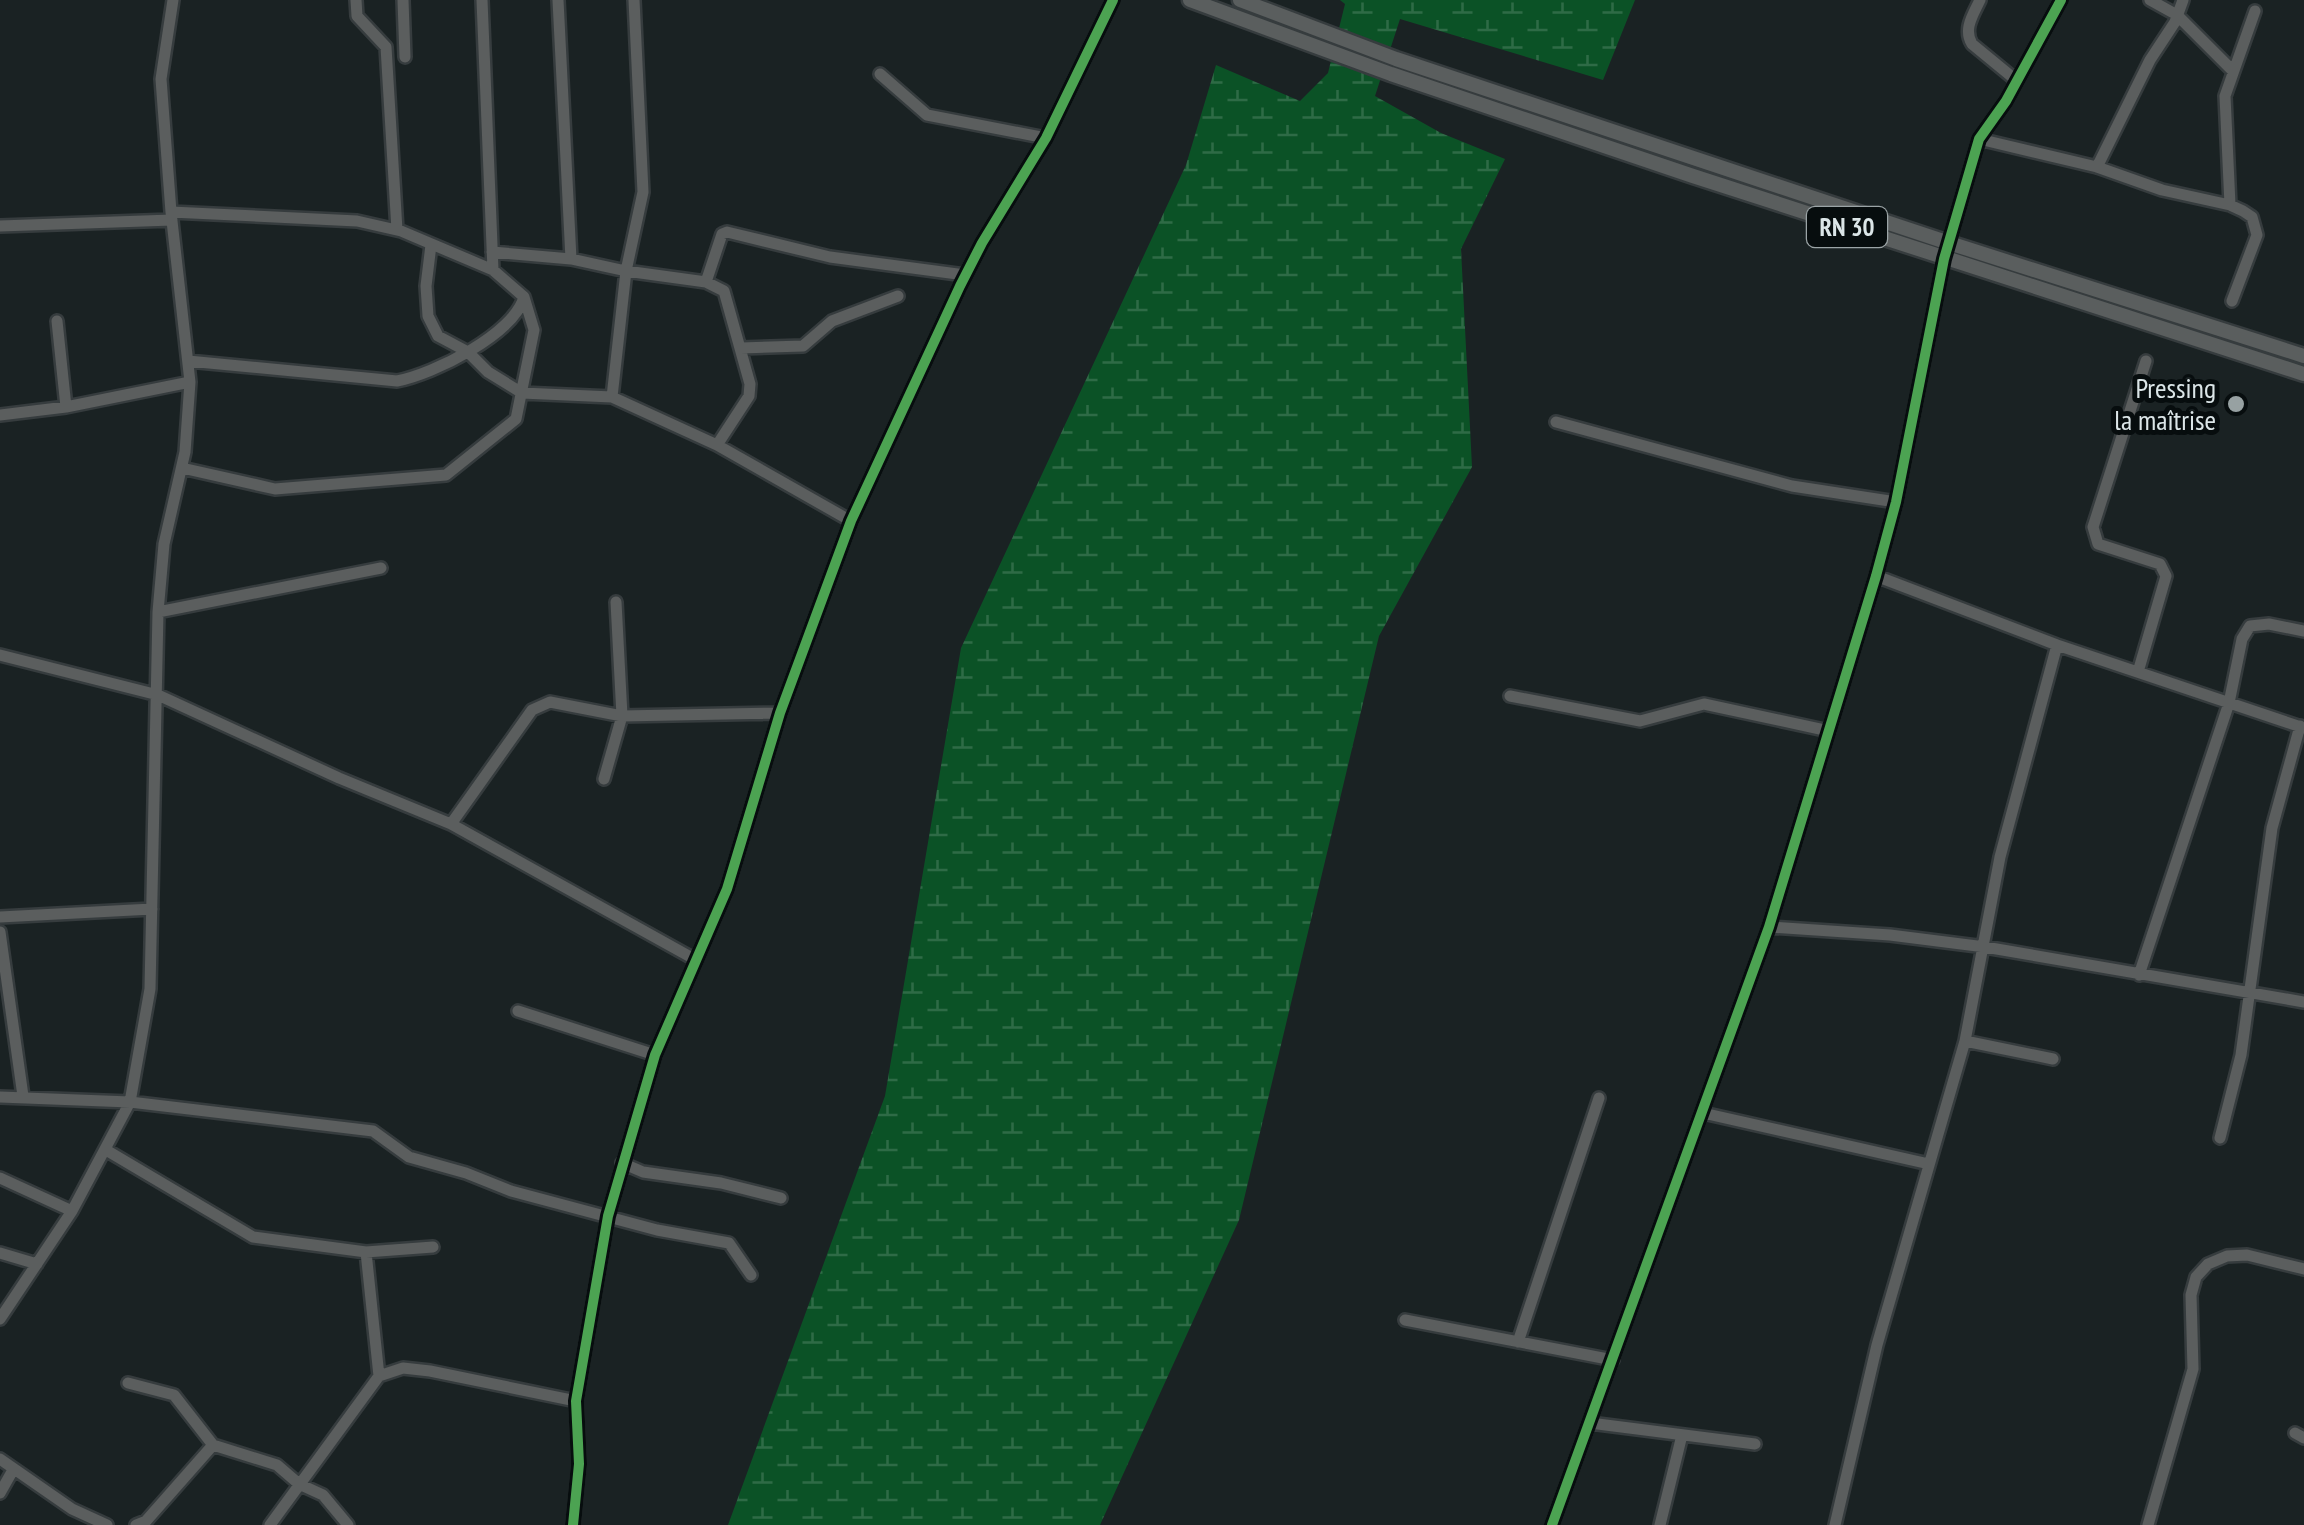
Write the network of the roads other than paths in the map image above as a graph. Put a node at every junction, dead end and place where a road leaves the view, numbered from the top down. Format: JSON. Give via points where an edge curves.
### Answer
{"nodes":[{"id":1,"x":172,"y":0,"type":"edge"},
{"id":2,"x":356,"y":0,"type":"edge"},
{"id":3,"x":403,"y":0,"type":"edge"},
{"id":4,"x":482,"y":0,"type":"edge"},
{"id":5,"x":558,"y":0,"type":"edge"},
{"id":6,"x":634,"y":0,"type":"edge"},
{"id":7,"x":1113,"y":0,"type":"edge"},
{"id":8,"x":1190,"y":0,"type":"edge"},
{"id":9,"x":1240,"y":0,"type":"edge"},
{"id":10,"x":1980,"y":0,"type":"edge"},
{"id":11,"x":2060,"y":0,"type":"edge"},
{"id":12,"x":2150,"y":0,"type":"edge"},
{"id":13,"x":2183,"y":0,"type":"edge"},
{"id":14,"x":2255,"y":10,"type":"dead end"},
{"id":15,"x":2177,"y":15,"type":"junction"},
{"id":16,"x":1329,"y":43,"type":"junction"},
{"id":17,"x":405,"y":57,"type":"dead end"},
{"id":18,"x":1394,"y":66,"type":"junction"},
{"id":19,"x":2232,"y":70,"type":"junction"},
{"id":20,"x":880,"y":74,"type":"dead end"},
{"id":21,"x":2017,"y":81,"type":"junction"},
{"id":22,"x":1046,"y":138,"type":"junction"},
{"id":23,"x":1979,"y":138,"type":"junction"},
{"id":24,"x":2098,"y":167,"type":"junction"},
{"id":25,"x":2230,"y":205,"type":"junction"},
{"id":26,"x":171,"y":216,"type":"junction"},
{"id":27,"x":0,"y":226,"type":"edge"},
{"id":28,"x":397,"y":230,"type":"junction"},
{"id":29,"x":1949,"y":243,"type":"junction"},
{"id":30,"x":431,"y":245,"type":"junction"},
{"id":31,"x":492,"y":252,"type":"junction"},
{"id":32,"x":571,"y":259,"type":"junction"},
{"id":33,"x":1944,"y":259,"type":"junction"},
{"id":34,"x":493,"y":270,"type":"junction"},
{"id":35,"x":626,"y":271,"type":"junction"},
{"id":36,"x":966,"y":275,"type":"junction"},
{"id":37,"x":706,"y":282,"type":"junction"},
{"id":38,"x":524,"y":296,"type":"junction"},
{"id":39,"x":898,"y":296,"type":"dead end"},
{"id":40,"x":2232,"y":302,"type":"dead end"},
{"id":41,"x":57,"y":321,"type":"dead end"},
{"id":42,"x":741,"y":348,"type":"junction"},
{"id":43,"x":468,"y":352,"type":"junction"},
{"id":44,"x":2304,"y":356,"type":"edge"},
{"id":45,"x":2146,"y":360,"type":"dead end"},
{"id":46,"x":188,"y":361,"type":"junction"},
{"id":47,"x":2304,"y":374,"type":"edge"},
{"id":48,"x":190,"y":382,"type":"junction"},
{"id":49,"x":522,"y":393,"type":"junction"},
{"id":50,"x":612,"y":397,"type":"junction"},
{"id":51,"x":66,"y":408,"type":"junction"},
{"id":52,"x":0,"y":415,"type":"edge"},
{"id":53,"x":1556,"y":422,"type":"dead end"},
{"id":54,"x":717,"y":445,"type":"junction"},
{"id":55,"x":182,"y":468,"type":"junction"},
{"id":56,"x":1896,"y":502,"type":"junction"},
{"id":57,"x":851,"y":521,"type":"junction"},
{"id":58,"x":380,"y":568,"type":"dead end"},
{"id":59,"x":1876,"y":576,"type":"junction"},
{"id":60,"x":616,"y":602,"type":"dead end"},
{"id":61,"x":158,"y":612,"type":"junction"},
{"id":62,"x":2304,"y":631,"type":"edge"},
{"id":63,"x":2057,"y":645,"type":"junction"},
{"id":64,"x":1,"y":658,"type":"edge"},
{"id":65,"x":2138,"y":672,"type":"junction"},
{"id":66,"x":158,"y":695,"type":"junction"},
{"id":67,"x":1510,"y":696,"type":"dead end"},
{"id":68,"x":2229,"y":702,"type":"junction"},
{"id":69,"x":780,"y":713,"type":"junction"},
{"id":70,"x":622,"y":716,"type":"junction"},
{"id":71,"x":2302,"y":727,"type":"edge"},
{"id":72,"x":1829,"y":731,"type":"junction"},
{"id":73,"x":604,"y":779,"type":"dead end"},
{"id":74,"x":452,"y":824,"type":"junction"},
{"id":75,"x":152,"y":909,"type":"junction"},
{"id":76,"x":0,"y":916,"type":"edge"},
{"id":77,"x":1770,"y":927,"type":"junction"},
{"id":78,"x":0,"y":932,"type":"edge"},
{"id":79,"x":1985,"y":947,"type":"junction"},
{"id":80,"x":696,"y":960,"type":"junction"},
{"id":81,"x":2139,"y":975,"type":"junction"},
{"id":82,"x":2250,"y":994,"type":"junction"},
{"id":83,"x":2304,"y":1002,"type":"edge"},
{"id":84,"x":518,"y":1011,"type":"dead end"},
{"id":85,"x":1965,"y":1041,"type":"junction"},
{"id":86,"x":655,"y":1054,"type":"junction"},
{"id":87,"x":2053,"y":1059,"type":"dead end"},
{"id":88,"x":23,"y":1096,"type":"junction"},
{"id":89,"x":0,"y":1097,"type":"edge"},
{"id":90,"x":1598,"y":1098,"type":"dead end"},
{"id":91,"x":130,"y":1102,"type":"junction"},
{"id":92,"x":1703,"y":1114,"type":"junction"},
{"id":93,"x":2220,"y":1138,"type":"dead end"},
{"id":94,"x":106,"y":1150,"type":"junction"},
{"id":95,"x":622,"y":1163,"type":"junction"},
{"id":96,"x":1929,"y":1164,"type":"junction"},
{"id":97,"x":0,"y":1178,"type":"edge"},
{"id":98,"x":782,"y":1198,"type":"dead end"},
{"id":99,"x":72,"y":1211,"type":"junction"},
{"id":100,"x":608,"y":1216,"type":"junction"},
{"id":101,"x":433,"y":1247,"type":"dead end"},
{"id":102,"x":0,"y":1252,"type":"edge"},
{"id":103,"x":366,"y":1252,"type":"junction"},
{"id":104,"x":37,"y":1264,"type":"junction"},
{"id":105,"x":2304,"y":1268,"type":"edge"},
{"id":106,"x":751,"y":1275,"type":"dead end"},
{"id":107,"x":0,"y":1319,"type":"edge"},
{"id":108,"x":1404,"y":1320,"type":"dead end"},
{"id":109,"x":1518,"y":1342,"type":"junction"},
{"id":110,"x":1613,"y":1360,"type":"junction"},
{"id":111,"x":380,"y":1376,"type":"junction"},
{"id":112,"x":128,"y":1383,"type":"dead end"},
{"id":113,"x":576,"y":1401,"type":"junction"},
{"id":114,"x":1590,"y":1424,"type":"junction"},
{"id":115,"x":1682,"y":1435,"type":"junction"},
{"id":116,"x":1756,"y":1444,"type":"dead end"},
{"id":117,"x":213,"y":1445,"type":"junction"},
{"id":118,"x":0,"y":1460,"type":"edge"},
{"id":119,"x":12,"y":1470,"type":"junction"},
{"id":120,"x":300,"y":1484,"type":"junction"},
{"id":121,"x":0,"y":1492,"type":"edge"},
{"id":122,"x":107,"y":1525,"type":"edge"},
{"id":123,"x":136,"y":1525,"type":"edge"},
{"id":124,"x":270,"y":1525,"type":"edge"},
{"id":125,"x":348,"y":1525,"type":"edge"},
{"id":126,"x":573,"y":1525,"type":"edge"},
{"id":127,"x":1552,"y":1525,"type":"edge"},
{"id":128,"x":1660,"y":1525,"type":"edge"},
{"id":129,"x":1834,"y":1525,"type":"edge"},
{"id":130,"x":2148,"y":1525,"type":"edge"}],
"edges":[{"from":1,"to":26,"type":"street","via":[[160,79]]},
{"from":2,"to":28,"type":"street","via":[[357,16],[386,46]]},
{"from":3,"to":17,"type":"street"},
{"from":4,"to":31,"type":"street"},
{"from":5,"to":32,"type":"street"},
{"from":6,"to":35,"type":"street","via":[[643,192]]},
{"from":7,"to":22,"type":"street"},
{"from":8,"to":16,"type":"main road","number":"RN 30"},
{"from":9,"to":16,"type":"main road","name":"RN 30","number":"RN 30"},
{"from":10,"to":21,"type":"street","via":[[1967,36]]},
{"from":11,"to":21,"type":"street"},
{"from":12,"to":15,"type":"street"},
{"from":13,"to":15,"type":"street"},
{"from":14,"to":19,"type":"street"},
{"from":15,"to":19,"type":"street"},
{"from":15,"to":24,"type":"street"},
{"from":16,"to":18,"type":"main road","name":"RN 30","number":"RN 30"},
{"from":18,"to":29,"type":"main road","name":"RN 30","number":"RN 30"},
{"from":18,"to":33,"type":"main road","number":"RN 30"},
{"from":19,"to":25,"type":"street","via":[[2225,96]]},
{"from":20,"to":22,"type":"street","via":[[928,114]]},
{"from":21,"to":23,"type":"street"},
{"from":22,"to":36,"type":"street"},
{"from":23,"to":24,"type":"street"},
{"from":23,"to":29,"type":"street"},
{"from":24,"to":25,"type":"street"},
{"from":25,"to":40,"type":"street","via":[[2252,217],[2257,235]]},
{"from":26,"to":27,"type":"street"},
{"from":26,"to":28,"type":"street","via":[[357,221]]},
{"from":26,"to":46,"type":"street"},
{"from":28,"to":30,"type":"street"},
{"from":29,"to":33,"type":"street"},
{"from":29,"to":44,"type":"main road","name":"RN 30","number":"RN 30"},
{"from":30,"to":34,"type":"street"},
{"from":30,"to":43,"type":"street","via":[[428,316],[438,336]]},
{"from":31,"to":32,"type":"street"},
{"from":31,"to":34,"type":"street"},
{"from":32,"to":35,"type":"street"},
{"from":33,"to":47,"type":"main road","number":"RN 30"},
{"from":33,"to":56,"type":"street"},
{"from":34,"to":38,"type":"street"},
{"from":35,"to":37,"type":"street"},
{"from":35,"to":50,"type":"street"},
{"from":36,"to":37,"type":"street","via":[[830,257],[725,232]]},
{"from":36,"to":57,"type":"street"},
{"from":37,"to":42,"type":"street","via":[[724,291]]},
{"from":38,"to":43,"type":"street","via":[[515,316]]},
{"from":38,"to":49,"type":"street","via":[[534,330]]},
{"from":39,"to":42,"type":"street","via":[[832,321],[804,346]]},
{"from":41,"to":51,"type":"street"},
{"from":42,"to":54,"type":"street","via":[[749,396]]},
{"from":43,"to":46,"type":"street","via":[[398,381]]},
{"from":43,"to":49,"type":"street"},
{"from":45,"to":65,"type":"street","via":[[2092,526],[2098,544],[2165,570]]},
{"from":46,"to":48,"type":"street"},
{"from":48,"to":51,"type":"street"},
{"from":48,"to":55,"type":"street"},
{"from":49,"to":50,"type":"street"},
{"from":49,"to":55,"type":"street","via":[[513,424],[446,474],[275,489]]},
{"from":50,"to":54,"type":"street"},
{"from":51,"to":52,"type":"street"},
{"from":53,"to":56,"type":"street","via":[[1792,486]]},
{"from":54,"to":57,"type":"street"},
{"from":55,"to":61,"type":"street","via":[[164,544]]},
{"from":56,"to":59,"type":"street"},
{"from":57,"to":69,"type":"street"},
{"from":58,"to":61,"type":"street"},
{"from":59,"to":63,"type":"street"},
{"from":59,"to":72,"type":"street"},
{"from":60,"to":70,"type":"street"},
{"from":61,"to":66,"type":"street"},
{"from":62,"to":68,"type":"street","via":[[2250,626]]},
{"from":63,"to":65,"type":"street"},
{"from":63,"to":79,"type":"street","via":[[2000,857]]},
{"from":64,"to":66,"type":"street"},
{"from":65,"to":68,"type":"street"},
{"from":66,"to":74,"type":"street"},
{"from":66,"to":75,"type":"street"},
{"from":67,"to":72,"type":"street","via":[[1640,721],[1704,704]]},
{"from":68,"to":71,"type":"street"},
{"from":68,"to":81,"type":"street"},
{"from":69,"to":70,"type":"street"},
{"from":69,"to":80,"type":"street","via":[[727,889]]},
{"from":70,"to":73,"type":"street"},
{"from":70,"to":74,"type":"street","via":[[550,702],[532,710]]},
{"from":71,"to":82,"type":"street","via":[[2272,828]]},
{"from":72,"to":77,"type":"street"},
{"from":74,"to":80,"type":"street"},
{"from":75,"to":76,"type":"street"},
{"from":75,"to":91,"type":"street","via":[[150,989]]},
{"from":77,"to":79,"type":"street"},
{"from":77,"to":92,"type":"street"},
{"from":78,"to":88,"type":"street"},
{"from":79,"to":81,"type":"street"},
{"from":79,"to":85,"type":"street"},
{"from":80,"to":86,"type":"street"},
{"from":81,"to":82,"type":"street"},
{"from":82,"to":83,"type":"street"},
{"from":82,"to":93,"type":"street"},
{"from":84,"to":86,"type":"street"},
{"from":85,"to":87,"type":"street"},
{"from":85,"to":96,"type":"street"},
{"from":86,"to":95,"type":"street"},
{"from":88,"to":89,"type":"street"},
{"from":88,"to":91,"type":"street"},
{"from":90,"to":109,"type":"street"},
{"from":91,"to":94,"type":"street"},
{"from":91,"to":100,"type":"street","via":[[374,1131],[409,1157]]},
{"from":92,"to":96,"type":"street"},
{"from":92,"to":110,"type":"street"},
{"from":94,"to":99,"type":"street"},
{"from":94,"to":103,"type":"street","via":[[253,1237]]},
{"from":95,"to":98,"type":"street"},
{"from":95,"to":100,"type":"street"},
{"from":96,"to":129,"type":"street"},
{"from":97,"to":99,"type":"street"},
{"from":99,"to":104,"type":"street"},
{"from":100,"to":106,"type":"street","via":[[728,1243]]},
{"from":100,"to":113,"type":"street"},
{"from":101,"to":103,"type":"street"},
{"from":102,"to":104,"type":"street"},
{"from":103,"to":111,"type":"street"},
{"from":104,"to":107,"type":"street"},
{"from":105,"to":130,"type":"street","via":[[2227,1256],[2196,1277],[2193,1369]]},
{"from":108,"to":109,"type":"street"},
{"from":109,"to":110,"type":"street"},
{"from":110,"to":114,"type":"street"},
{"from":111,"to":113,"type":"street","via":[[403,1368],[430,1371]]},
{"from":111,"to":120,"type":"street"},
{"from":112,"to":117,"type":"street","via":[[174,1395]]},
{"from":113,"to":126,"type":"street"},
{"from":114,"to":115,"type":"street"},
{"from":114,"to":127,"type":"street"},
{"from":115,"to":116,"type":"street"},
{"from":115,"to":128,"type":"street"},
{"from":117,"to":120,"type":"street","via":[[277,1465]]},
{"from":117,"to":123,"type":"street"},
{"from":118,"to":119,"type":"street"},
{"from":119,"to":121,"type":"street"},
{"from":119,"to":122,"type":"street"},
{"from":120,"to":124,"type":"street"},
{"from":120,"to":125,"type":"street","via":[[323,1496]]}]}
